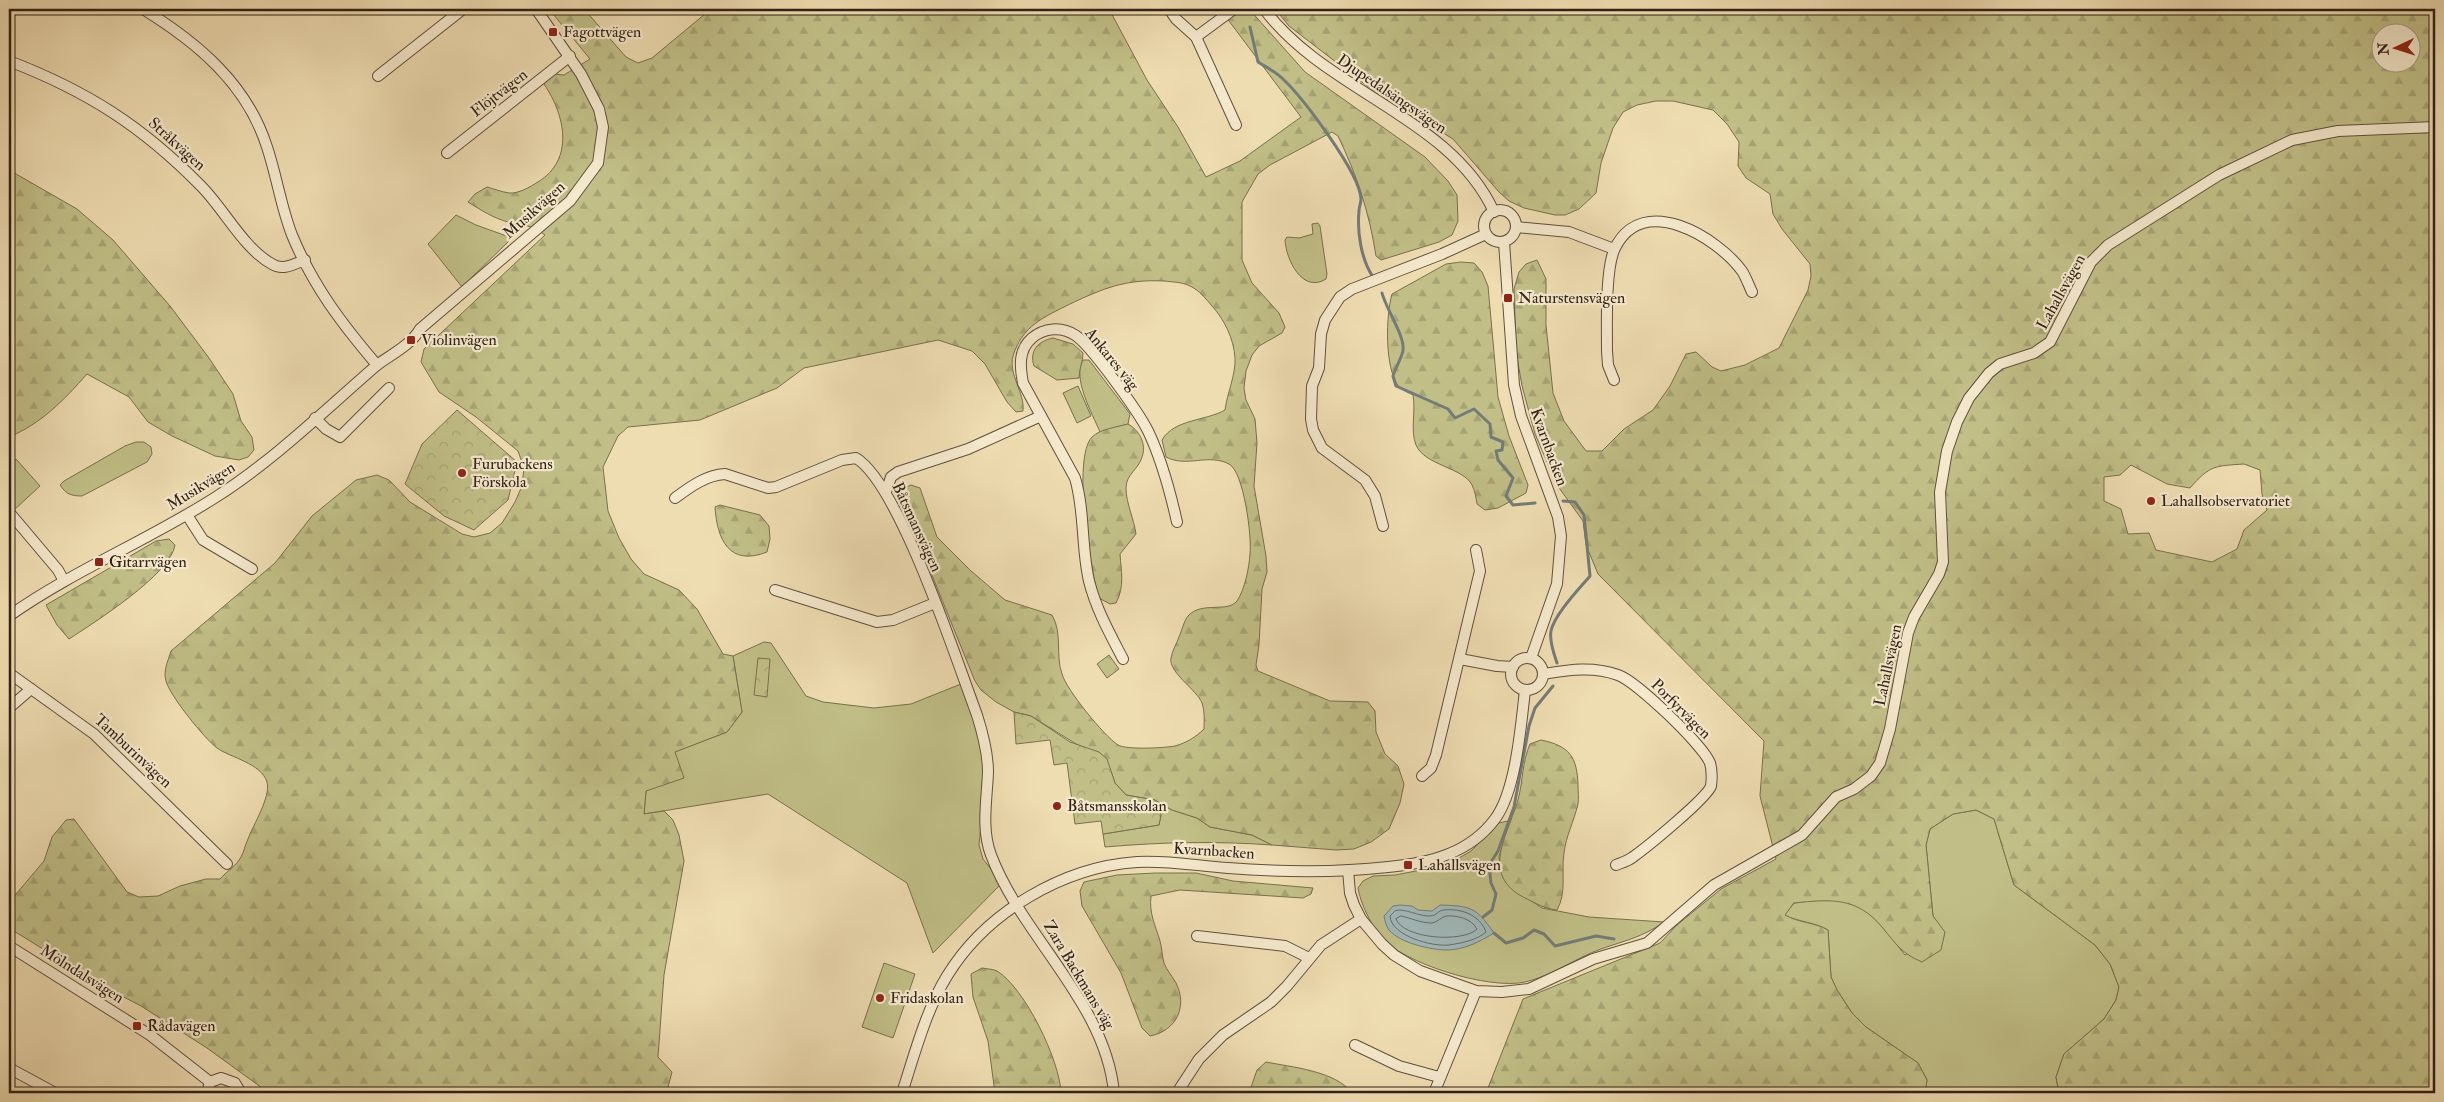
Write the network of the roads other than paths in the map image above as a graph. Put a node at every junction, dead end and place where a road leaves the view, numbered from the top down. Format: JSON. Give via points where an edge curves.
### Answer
{"nodes":[{"id":1,"x":144,"y":9,"type":"edge"},
{"id":2,"x":463,"y":9,"type":"edge"},
{"id":3,"x":536,"y":9,"type":"edge"},
{"id":4,"x":1169,"y":9,"type":"edge"},
{"id":5,"x":1234,"y":9,"type":"edge"},
{"id":6,"x":1264,"y":9,"type":"edge"},
{"id":7,"x":1196,"y":37,"type":"junction"},
{"id":8,"x":570,"y":56,"type":"junction"},
{"id":9,"x":9,"y":60,"type":"edge"},
{"id":10,"x":378,"y":76,"type":"dead end"},
{"id":11,"x":1236,"y":126,"type":"dead end"},
{"id":12,"x":2435,"y":127,"type":"edge"},
{"id":13,"x":447,"y":153,"type":"dead end"},
{"id":14,"x":1494,"y":212,"type":"junction"},
{"id":15,"x":1516,"y":226,"type":"junction"},
{"id":16,"x":1486,"y":234,"type":"junction"},
{"id":17,"x":1504,"y":242,"type":"junction"},
{"id":18,"x":1614,"y":249,"type":"junction"},
{"id":19,"x":304,"y":260,"type":"junction"},
{"id":20,"x":1752,"y":292,"type":"dead end"},
{"id":21,"x":377,"y":365,"type":"junction"},
{"id":22,"x":1614,"y":380,"type":"dead end"},
{"id":23,"x":389,"y":388,"type":"dead end"},
{"id":24,"x":1041,"y":416,"type":"junction"},
{"id":25,"x":315,"y":418,"type":"junction"},
{"id":26,"x":886,"y":492,"type":"junction"},
{"id":27,"x":674,"y":498,"type":"dead end"},
{"id":28,"x":9,"y":512,"type":"edge"},
{"id":29,"x":187,"y":515,"type":"junction"},
{"id":30,"x":1177,"y":522,"type":"dead end"},
{"id":31,"x":1382,"y":526,"type":"dead end"},
{"id":32,"x":1476,"y":550,"type":"dead end"},
{"id":33,"x":252,"y":569,"type":"dead end"},
{"id":34,"x":64,"y":581,"type":"junction"},
{"id":35,"x":775,"y":590,"type":"dead end"},
{"id":36,"x":935,"y":603,"type":"junction"},
{"id":37,"x":9,"y":616,"type":"edge"},
{"id":38,"x":1531,"y":658,"type":"junction"},
{"id":39,"x":1123,"y":659,"type":"dead end"},
{"id":40,"x":1460,"y":659,"type":"junction"},
{"id":41,"x":1513,"y":666,"type":"junction"},
{"id":42,"x":9,"y":672,"type":"edge"},
{"id":43,"x":1543,"y":674,"type":"junction"},
{"id":44,"x":31,"y":689,"type":"junction"},
{"id":45,"x":1525,"y":690,"type":"junction"},
{"id":46,"x":9,"y":708,"type":"edge"},
{"id":47,"x":1422,"y":776,"type":"dead end"},
{"id":48,"x":227,"y":864,"type":"dead end"},
{"id":49,"x":1616,"y":865,"type":"dead end"},
{"id":50,"x":1348,"y":870,"type":"junction"},
{"id":51,"x":1018,"y":905,"type":"junction"},
{"id":52,"x":1361,"y":918,"type":"junction"},
{"id":53,"x":1196,"y":936,"type":"dead end"},
{"id":54,"x":9,"y":946,"type":"edge"},
{"id":55,"x":1309,"y":958,"type":"junction"},
{"id":56,"x":1476,"y":991,"type":"junction"},
{"id":57,"x":1356,"y":1045,"type":"dead end"},
{"id":58,"x":9,"y":1068,"type":"edge"},
{"id":59,"x":1439,"y":1078,"type":"junction"},
{"id":60,"x":210,"y":1082,"type":"junction"},
{"id":61,"x":1180,"y":1088,"type":"dead end"},
{"id":62,"x":55,"y":1093,"type":"edge"},
{"id":63,"x":207,"y":1093,"type":"edge"},
{"id":64,"x":241,"y":1093,"type":"edge"},
{"id":65,"x":902,"y":1093,"type":"edge"},
{"id":66,"x":1114,"y":1093,"type":"edge"},
{"id":67,"x":1434,"y":1093,"type":"edge"}],
"edges":[{"from":1,"to":19,"type":"street","via":[[207,54],[242,95],[267,146],[282,208]]},
{"from":2,"to":10,"type":"street"},
{"from":3,"to":8,"type":"street","name":"Musikvägen"},
{"from":4,"to":7,"type":"street"},
{"from":5,"to":7,"type":"street"},
{"from":6,"to":14,"type":"street","name":"Djupedalsängsvägen","via":[[1277,27],[1306,53],[1442,145],[1469,171]]},
{"from":7,"to":11,"type":"street"},
{"from":8,"to":13,"type":"street","name":"Flöjtvägen"},
{"from":8,"to":21,"type":"street","name":"Musikvägen","via":[[599,108],[603,128],[598,163],[570,202],[420,328],[411,331]]},
{"from":9,"to":19,"type":"street","name":"Stråkvägen","via":[[111,109],[149,137],[202,187],[262,258],[274,266],[288,267]]},
{"from":12,"to":56,"type":"street","name":"Lahallsvägen","via":[[2338,131],[2292,140],[2220,175],[2108,245],[2091,262],[2050,342],[2034,353],[2000,364],[1989,373],[1969,398],[1957,422],[1940,492],[1943,562],[1908,633],[1890,729],[1880,763],[1871,776],[1836,797],[1802,835],[1714,885],[1647,943],[1593,960],[1529,989]]},
{"from":14,"to":15,"type":"street","via":[[1508,212]]},
{"from":14,"to":16,"type":"street","via":[[1485,221]]},
{"from":15,"to":17,"type":"street","via":[[1512,236]]},
{"from":15,"to":18,"type":"street","via":[[1569,232]]},
{"from":16,"to":17,"type":"street","via":[[1494,241]]},
{"from":16,"to":31,"type":"street","via":[[1352,290],[1340,297],[1325,320],[1319,368],[1311,395],[1313,430],[1316,440],[1326,452],[1365,480],[1375,496]]},
{"from":17,"to":38,"type":"street","name":"Kvarnbacken","via":[[1514,385],[1521,416],[1558,517],[1561,536],[1557,584]]},
{"from":18,"to":20,"type":"street","via":[[1636,227],[1664,222],[1678,225],[1716,245],[1742,272]]},
{"from":18,"to":22,"type":"street","via":[[1607,351]]},
{"from":19,"to":21,"type":"street","via":[[340,322]]},
{"from":21,"to":25,"type":"street","name":"Musikvägen"},
{"from":23,"to":25,"type":"street","via":[[340,437],[326,430]]},
{"from":24,"to":26,"type":"street","via":[[968,449],[898,472],[891,477]]},
{"from":24,"to":30,"type":"street","name":"Ankares väg","via":[[1023,383],[1021,355],[1025,346],[1039,333],[1050,329],[1065,330],[1088,348],[1148,431],[1166,479]]},
{"from":24,"to":39,"type":"street","name":"Ankares väg","via":[[1075,478],[1089,580],[1098,609]]},
{"from":25,"to":29,"type":"street","name":"Musikvägen","via":[[244,477]]},
{"from":26,"to":27,"type":"street","name":"Båtsmansvägen","via":[[873,472],[856,458],[768,488],[718,474]]},
{"from":26,"to":36,"type":"street","name":"Båtsmansvägen"},
{"from":28,"to":34,"type":"street"},
{"from":29,"to":33,"type":"street","via":[[203,540]]},
{"from":29,"to":34,"type":"street","name":"Musikvägen"},
{"from":32,"to":40,"type":"street","via":[[1480,571]]},
{"from":34,"to":37,"type":"street","name":"Musikvägen"},
{"from":35,"to":36,"type":"street","via":[[877,622],[893,620]]},
{"from":36,"to":51,"type":"street","name":"Båtsmansvägen","via":[[983,734],[988,770],[987,844]]},
{"from":38,"to":41,"type":"street","via":[[1521,659]]},
{"from":38,"to":43,"type":"street","via":[[1541,666]]},
{"from":40,"to":41,"type":"street"},
{"from":40,"to":47,"type":"street","via":[[1436,755],[1431,768]]},
{"from":41,"to":45,"type":"street","via":[[1513,680]]},
{"from":42,"to":44,"type":"street","name":"Tamburinvägen"},
{"from":43,"to":45,"type":"street","via":[[1538,685]]},
{"from":43,"to":49,"type":"street","name":"Porfyrvägen","via":[[1588,668],[1620,675],[1643,690],[1710,763],[1710,787],[1701,799],[1632,858]]},
{"from":44,"to":46,"type":"street"},
{"from":44,"to":48,"type":"street","name":"Tamburinvägen","via":[[94,734]]},
{"from":45,"to":50,"type":"street","name":"Kvarnbacken","via":[[1510,789],[1496,818],[1480,837],[1440,858],[1408,865]]},
{"from":50,"to":51,"type":"street","name":"Kvarnbacken","via":[[1274,871],[1138,862],[1080,873]]},
{"from":50,"to":52,"type":"street","name":"Lahallsvägen","via":[[1350,893]]},
{"from":51,"to":65,"type":"street","name":"Kvarnbacken","via":[[975,940],[946,977],[933,1003]]},
{"from":51,"to":66,"type":"street","name":"Zara Backmans väg","via":[[1097,1030],[1109,1062]]},
{"from":52,"to":55,"type":"street","via":[[1321,945]]},
{"from":52,"to":56,"type":"street","name":"Lahallsvägen","via":[[1394,955],[1420,971]]},
{"from":53,"to":55,"type":"street","via":[[1285,946]]},
{"from":54,"to":60,"type":"street","name":"Mölndalsvägen","via":[[150,1035]]},
{"from":55,"to":61,"type":"street","via":[[1270,1002],[1223,1035],[1199,1059]]},
{"from":56,"to":59,"type":"street"},
{"from":57,"to":59,"type":"street","via":[[1399,1066]]},
{"from":58,"to":62,"type":"street"},
{"from":59,"to":67,"type":"street"},
{"from":60,"to":63,"type":"street"},
{"from":60,"to":64,"type":"street","via":[[217,1078],[231,1080]]}]}
